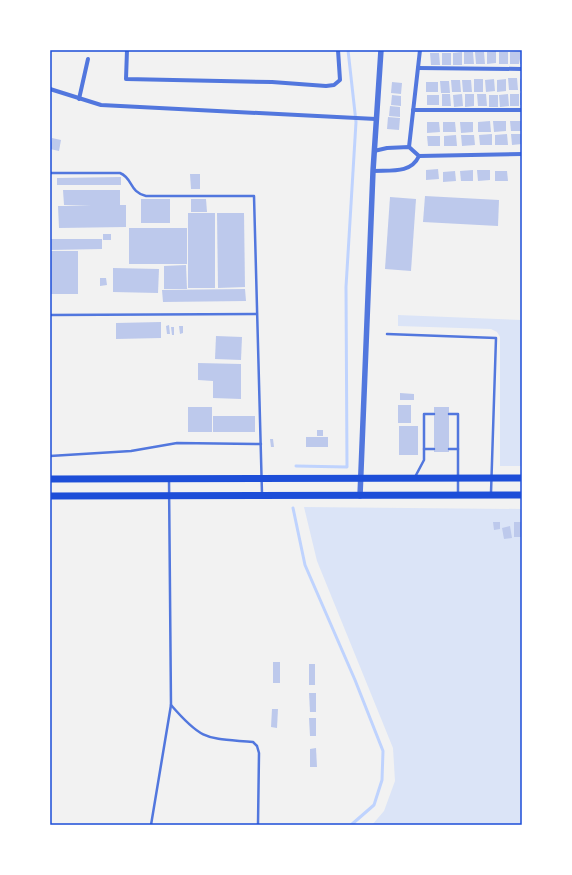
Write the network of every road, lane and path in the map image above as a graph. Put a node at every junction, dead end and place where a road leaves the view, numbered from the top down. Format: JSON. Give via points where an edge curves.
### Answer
{"nodes":[{"id":1,"x":127,"y":50,"type":"edge"},
{"id":2,"x":338,"y":50,"type":"edge"},
{"id":3,"x":381,"y":50,"type":"edge"},
{"id":4,"x":420,"y":50,"type":"edge"},
{"id":5,"x":88,"y":59,"type":"dead end"},
{"id":6,"x":418,"y":68,"type":"junction"},
{"id":7,"x":522,"y":69,"type":"edge"},
{"id":8,"x":50,"y":89,"type":"edge"},
{"id":9,"x":79,"y":99,"type":"junction"},
{"id":10,"x":413,"y":110,"type":"junction"},
{"id":11,"x":522,"y":110,"type":"edge"},
{"id":12,"x":376,"y":119,"type":"junction"},
{"id":13,"x":409,"y":147,"type":"junction"},
{"id":14,"x":374,"y":151,"type":"junction"},
{"id":15,"x":522,"y":154,"type":"edge"},
{"id":16,"x":419,"y":156,"type":"junction"},
{"id":17,"x":373,"y":171,"type":"junction"},
{"id":18,"x":50,"y":173,"type":"edge"},
{"id":19,"x":256,"y":314,"type":"junction"},
{"id":20,"x":50,"y":315,"type":"edge"},
{"id":21,"x":387,"y":334,"type":"dead end"},
{"id":22,"x":434,"y":414,"type":"dead end"},
{"id":23,"x":449,"y":414,"type":"dead end"},
{"id":24,"x":260,"y":444,"type":"junction"},
{"id":25,"x":424,"y":449,"type":"junction"},
{"id":26,"x":434,"y":449,"type":"dead end"},
{"id":27,"x":449,"y":449,"type":"dead end"},
{"id":28,"x":458,"y":449,"type":"junction"},
{"id":29,"x":50,"y":456,"type":"edge"},
{"id":30,"x":492,"y":478,"type":"junction"},
{"id":31,"x":522,"y":478,"type":"edge"},
{"id":32,"x":50,"y":479,"type":"edge"},
{"id":33,"x":360,"y":479,"type":"junction"},
{"id":34,"x":458,"y":479,"type":"junction"},
{"id":35,"x":170,"y":480,"type":"junction"},
{"id":36,"x":262,"y":480,"type":"junction"},
{"id":37,"x":414,"y":480,"type":"junction"},
{"id":38,"x":522,"y":495,"type":"edge"},
{"id":39,"x":50,"y":496,"type":"edge"},
{"id":40,"x":170,"y":496,"type":"junction"},
{"id":41,"x":262,"y":496,"type":"junction"},
{"id":42,"x":360,"y":496,"type":"junction"},
{"id":43,"x":458,"y":496,"type":"junction"},
{"id":44,"x":491,"y":496,"type":"junction"},
{"id":45,"x":171,"y":705,"type":"junction"},
{"id":46,"x":151,"y":825,"type":"edge"},
{"id":47,"x":258,"y":825,"type":"edge"}],
"edges":[{"from":1,"to":2,"type":"street","via":[[126,79],[334,85],[340,80]]},
{"from":3,"to":12,"type":"street"},
{"from":4,"to":6,"type":"street"},
{"from":5,"to":9,"type":"street"},
{"from":6,"to":7,"type":"street"},
{"from":6,"to":10,"type":"street"},
{"from":8,"to":9,"type":"street"},
{"from":9,"to":12,"type":"street","via":[[101,105]]},
{"from":10,"to":11,"type":"street"},
{"from":10,"to":13,"type":"street"},
{"from":12,"to":14,"type":"street"},
{"from":13,"to":14,"type":"street"},
{"from":13,"to":16,"type":"street"},
{"from":14,"to":17,"type":"street"},
{"from":15,"to":16,"type":"street"},
{"from":16,"to":17,"type":"street","via":[[412,166],[401,170]]},
{"from":17,"to":33,"type":"street"},
{"from":18,"to":19,"type":"lane","via":[[120,174],[127,177],[134,190],[146,196],[254,196]]},
{"from":19,"to":20,"type":"lane"},
{"from":19,"to":24,"type":"lane"},
{"from":21,"to":30,"type":"lane","via":[[496,338]]},
{"from":22,"to":25,"type":"lane","via":[[424,414]]},
{"from":23,"to":28,"type":"lane","via":[[458,414]]},
{"from":24,"to":29,"type":"lane","via":[[177,443],[131,451]]},
{"from":24,"to":36,"type":"lane"},
{"from":25,"to":26,"type":"lane"},
{"from":25,"to":37,"type":"lane","via":[[424,460]]},
{"from":27,"to":28,"type":"lane"},
{"from":28,"to":34,"type":"lane"},
{"from":30,"to":31,"type":"main road"},
{"from":30,"to":34,"type":"main road"},
{"from":30,"to":44,"type":"lane"},
{"from":32,"to":35,"type":"main road"},
{"from":33,"to":36,"type":"main road"},
{"from":33,"to":37,"type":"main road"},
{"from":33,"to":42,"type":"street"},
{"from":34,"to":37,"type":"main road"},
{"from":34,"to":43,"type":"lane"},
{"from":35,"to":36,"type":"main road"},
{"from":35,"to":40,"type":"lane"},
{"from":36,"to":41,"type":"lane"},
{"from":38,"to":44,"type":"main road"},
{"from":39,"to":40,"type":"main road"},
{"from":40,"to":41,"type":"main road"},
{"from":40,"to":45,"type":"lane"},
{"from":41,"to":42,"type":"main road"},
{"from":42,"to":43,"type":"main road"},
{"from":43,"to":44,"type":"main road"},
{"from":45,"to":46,"type":"lane"},
{"from":45,"to":47,"type":"lane","via":[[190,727],[204,736],[253,742],[257,746]]}]}
